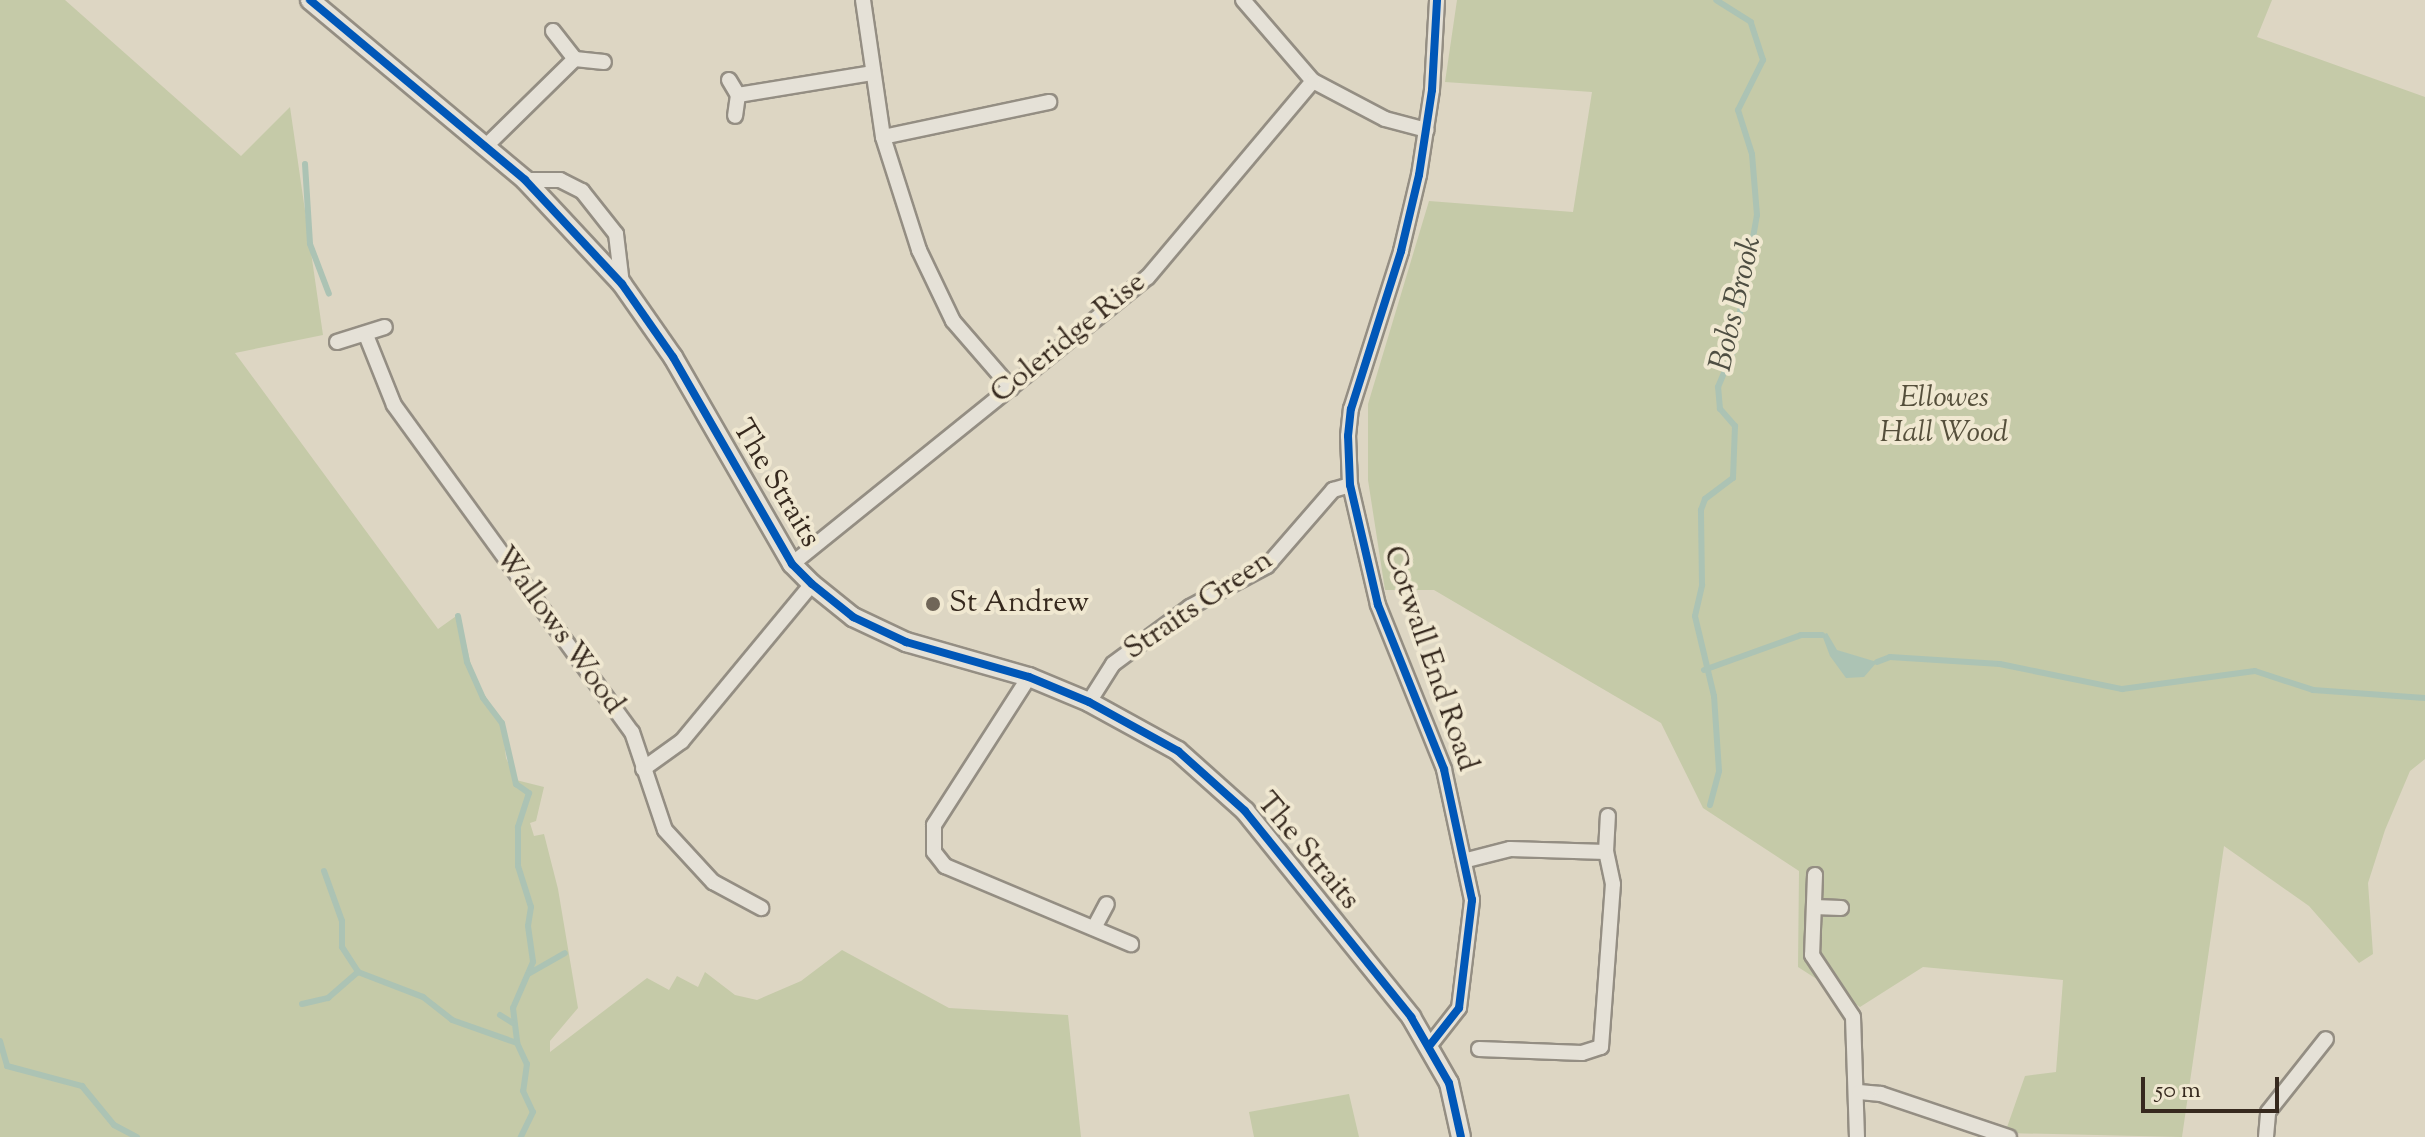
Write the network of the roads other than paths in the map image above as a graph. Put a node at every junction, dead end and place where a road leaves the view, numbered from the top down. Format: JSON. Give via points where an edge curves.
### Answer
{"nodes":[{"id":1,"x":310,"y":0,"type":"edge"},
{"id":2,"x":863,"y":0,"type":"edge"},
{"id":3,"x":1243,"y":0,"type":"edge"},
{"id":4,"x":1437,"y":0,"type":"edge"},
{"id":5,"x":553,"y":31,"type":"dead end"},
{"id":6,"x":575,"y":59,"type":"junction"},
{"id":7,"x":604,"y":62,"type":"dead end"},
{"id":8,"x":873,"y":73,"type":"junction"},
{"id":9,"x":729,"y":80,"type":"dead end"},
{"id":10,"x":1313,"y":81,"type":"junction"},
{"id":11,"x":738,"y":95,"type":"junction"},
{"id":12,"x":1049,"y":102,"type":"dead end"},
{"id":13,"x":735,"y":116,"type":"dead end"},
{"id":14,"x":1427,"y":130,"type":"junction"},
{"id":15,"x":883,"y":137,"type":"junction"},
{"id":16,"x":485,"y":147,"type":"junction"},
{"id":17,"x":525,"y":180,"type":"junction"},
{"id":18,"x":622,"y":284,"type":"junction"},
{"id":19,"x":385,"y":327,"type":"dead end"},
{"id":20,"x":366,"y":335,"type":"junction"},
{"id":21,"x":337,"y":342,"type":"dead end"},
{"id":22,"x":1011,"y":388,"type":"junction"},
{"id":23,"x":1350,"y":485,"type":"junction"},
{"id":24,"x":792,"y":564,"type":"junction"},
{"id":25,"x":812,"y":584,"type":"junction"},
{"id":26,"x":1029,"y":677,"type":"junction"},
{"id":27,"x":1089,"y":702,"type":"junction"},
{"id":28,"x":643,"y":769,"type":"junction"},
{"id":29,"x":1608,"y":816,"type":"dead end"},
{"id":30,"x":1606,"y":852,"type":"junction"},
{"id":31,"x":1467,"y":860,"type":"junction"},
{"id":32,"x":1815,"y":875,"type":"dead end"},
{"id":33,"x":1107,"y":904,"type":"dead end"},
{"id":34,"x":1814,"y":907,"type":"junction"},
{"id":35,"x":761,"y":908,"type":"dead end"},
{"id":36,"x":1841,"y":908,"type":"dead end"},
{"id":37,"x":1094,"y":928,"type":"junction"},
{"id":38,"x":1131,"y":944,"type":"dead end"},
{"id":39,"x":2326,"y":1039,"type":"dead end"},
{"id":40,"x":1430,"y":1045,"type":"junction"},
{"id":41,"x":1479,"y":1049,"type":"dead end"},
{"id":42,"x":1859,"y":1092,"type":"junction"},
{"id":43,"x":1461,"y":1137,"type":"edge"},
{"id":44,"x":1857,"y":1137,"type":"edge"},
{"id":45,"x":2009,"y":1137,"type":"edge"},
{"id":46,"x":2266,"y":1137,"type":"edge"}],
"edges":[{"from":1,"to":16,"type":"street","name":"The Straits"},
{"from":2,"to":8,"type":"street"},
{"from":3,"to":10,"type":"street"},
{"from":4,"to":14,"type":"street","name":"Cotwall End Road"},
{"from":5,"to":6,"type":"street"},
{"from":6,"to":7,"type":"street"},
{"from":6,"to":16,"type":"street"},
{"from":8,"to":11,"type":"street"},
{"from":8,"to":15,"type":"street"},
{"from":9,"to":11,"type":"street"},
{"from":10,"to":14,"type":"street","via":[[1374,114]]},
{"from":10,"to":22,"type":"street","name":"Coleridge Rise","via":[[1148,277]]},
{"from":11,"to":13,"type":"street"},
{"from":12,"to":15,"type":"street"},
{"from":14,"to":23,"type":"street","name":"Cotwall End Road","via":[[1401,251],[1351,409]]},
{"from":15,"to":22,"type":"street","via":[[919,250],[953,321]]},
{"from":16,"to":17,"type":"street","name":"The Straits"},
{"from":17,"to":18,"type":"street","name":"The Straits"},
{"from":17,"to":18,"type":"street","via":[[560,180],[582,191],[616,234]]},
{"from":18,"to":24,"type":"street","name":"The Straits","via":[[673,357]]},
{"from":19,"to":20,"type":"street"},
{"from":20,"to":21,"type":"street"},
{"from":20,"to":28,"type":"street","name":"Wallows Wood","via":[[394,405],[632,732]]},
{"from":22,"to":24,"type":"street","name":"Coleridge Rise"},
{"from":23,"to":27,"type":"street","name":"Straits Green","via":[[1333,490],[1267,566],[1190,607],[1113,664]]},
{"from":23,"to":31,"type":"street","name":"Cotwall End Road","via":[[1378,605],[1444,769]]},
{"from":24,"to":25,"type":"street","name":"The Straits"},
{"from":25,"to":26,"type":"street","name":"The Straits","via":[[853,617],[906,642]]},
{"from":25,"to":28,"type":"street","via":[[682,741]]},
{"from":26,"to":27,"type":"street","name":"The Straits"},
{"from":26,"to":37,"type":"street","via":[[934,825],[934,852],[945,866]]},
{"from":27,"to":40,"type":"street","name":"The Straits","via":[[1178,751],[1245,811]]},
{"from":28,"to":35,"type":"street","name":"Wallows Wood","via":[[665,830],[713,882]]},
{"from":29,"to":30,"type":"street"},
{"from":30,"to":31,"type":"street","via":[[1510,849]]},
{"from":30,"to":41,"type":"street","via":[[1613,884],[1601,1047],[1582,1053]]},
{"from":31,"to":40,"type":"street","name":"Cotwall End Road","via":[[1472,900],[1466,980],[1459,1008]]},
{"from":32,"to":34,"type":"street"},
{"from":33,"to":37,"type":"street"},
{"from":34,"to":36,"type":"street"},
{"from":34,"to":42,"type":"street","via":[[1812,955],[1853,1017]]},
{"from":37,"to":38,"type":"street"},
{"from":39,"to":46,"type":"street","via":[[2268,1112]]},
{"from":40,"to":43,"type":"street","name":"The Straits","via":[[1449,1083]]},
{"from":42,"to":44,"type":"street"},
{"from":42,"to":45,"type":"street","via":[[1881,1094]]}]}
